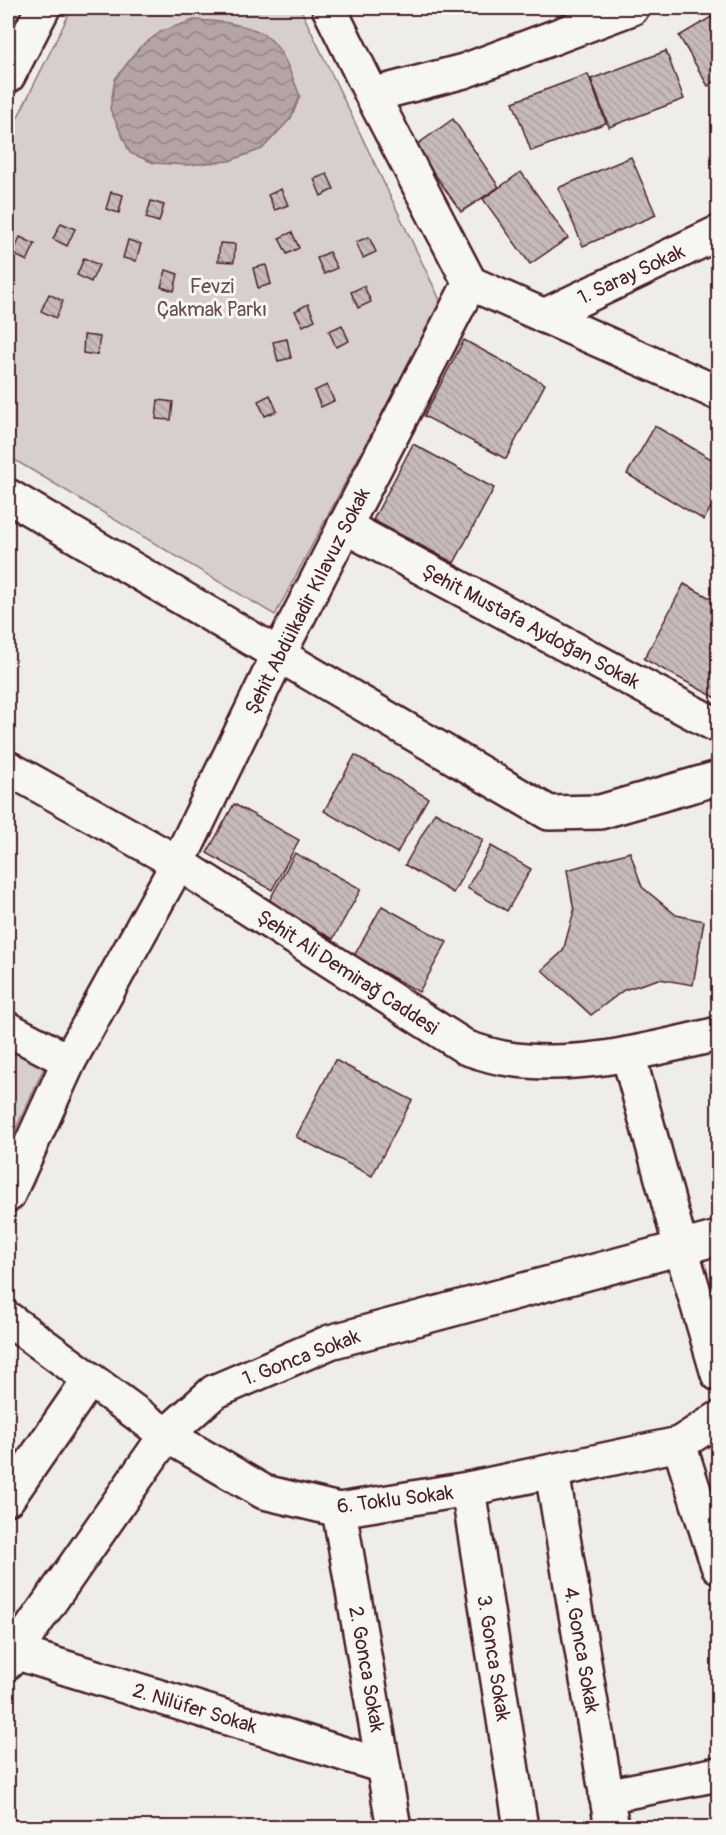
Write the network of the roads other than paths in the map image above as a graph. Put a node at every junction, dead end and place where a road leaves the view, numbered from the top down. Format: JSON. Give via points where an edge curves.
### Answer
{"nodes":[{"id":1,"x":43,"y":8,"type":"edge"},
{"id":2,"x":330,"y":8,"type":"edge"},
{"id":3,"x":632,"y":8,"type":"edge"},
{"id":4,"x":8,"y":76,"type":"edge"},
{"id":5,"x":372,"y":95,"type":"junction"},
{"id":6,"x":718,"y":233,"type":"edge"},
{"id":7,"x":470,"y":283,"type":"junction"},
{"id":8,"x":544,"y":316,"type":"junction"},
{"id":9,"x":718,"y":393,"type":"edge"},
{"id":10,"x":8,"y":496,"type":"edge"},
{"id":11,"x":344,"y":526,"type":"junction"},
{"id":12,"x":279,"y":654,"type":"junction"},
{"id":13,"x":718,"y":726,"type":"edge"},
{"id":14,"x":8,"y":768,"type":"edge"},
{"id":15,"x":718,"y":778,"type":"edge"},
{"id":16,"x":178,"y":863,"type":"junction"},
{"id":17,"x":8,"y":1029,"type":"edge"},
{"id":18,"x":718,"y":1034,"type":"edge"},
{"id":19,"x":628,"y":1054,"type":"junction"},
{"id":20,"x":69,"y":1061,"type":"junction"},
{"id":21,"x":8,"y":1195,"type":"edge"},
{"id":22,"x":718,"y":1238,"type":"edge"},
{"id":23,"x":681,"y":1248,"type":"junction"},
{"id":24,"x":8,"y":1319,"type":"edge"},
{"id":25,"x":718,"y":1374,"type":"edge"},
{"id":26,"x":89,"y":1380,"type":"junction"},
{"id":27,"x":718,"y":1419,"type":"edge"},
{"id":28,"x":166,"y":1436,"type":"junction"},
{"id":29,"x":679,"y":1444,"type":"junction"},
{"id":30,"x":552,"y":1472,"type":"junction"},
{"id":31,"x":11,"y":1485,"type":"edge"},
{"id":32,"x":468,"y":1489,"type":"junction"},
{"id":33,"x":339,"y":1510,"type":"junction"},
{"id":34,"x":718,"y":1566,"type":"edge"},
{"id":35,"x":10,"y":1655,"type":"edge"},
{"id":36,"x":383,"y":1766,"type":"junction"},
{"id":37,"x":718,"y":1773,"type":"edge"},
{"id":38,"x":606,"y":1796,"type":"junction"},
{"id":39,"x":394,"y":1827,"type":"edge"},
{"id":40,"x":521,"y":1827,"type":"edge"},
{"id":41,"x":612,"y":1827,"type":"edge"}],
"edges":[{"from":1,"to":4,"type":"street"},
{"from":2,"to":5,"type":"street"},
{"from":3,"to":5,"type":"street","via":[[464,71]]},
{"from":5,"to":7,"type":"street"},
{"from":6,"to":8,"type":"street","name":"1. Saray Sokak"},
{"from":7,"to":8,"type":"street"},
{"from":7,"to":11,"type":"street","name":"Şehit Abdülkadir Kılavuz Sokak"},
{"from":8,"to":9,"type":"street"},
{"from":10,"to":12,"type":"street"},
{"from":11,"to":12,"type":"street","name":"Şehit Abdülkadir Kılavuz Sokak"},
{"from":11,"to":13,"type":"street","name":"Şehit Mustafa Aydoğan Sokak"},
{"from":12,"to":15,"type":"street","via":[[549,813],[600,812]]},
{"from":12,"to":16,"type":"street","name":"Şehit Abdülkadir Kılavuz Sokak"},
{"from":14,"to":16,"type":"street","name":"Şehit Ali Demirağ Caddesi"},
{"from":16,"to":19,"type":"street","name":"Şehit Ali Demirağ Caddesi","via":[[467,1048],[503,1058],[544,1061],[585,1061]]},
{"from":16,"to":20,"type":"street","name":"Şehit Abdülkadir Kılavuz Sokak"},
{"from":17,"to":20,"type":"street"},
{"from":18,"to":19,"type":"street","name":"Şehit Ali Demirağ Caddesi"},
{"from":19,"to":23,"type":"street"},
{"from":20,"to":21,"type":"street","name":"Şehit Abdülkadir Kılavuz Sokak"},
{"from":22,"to":23,"type":"street","name":"1. Gonca Sokak"},
{"from":23,"to":25,"type":"street"},
{"from":23,"to":28,"type":"street","name":"1. Gonca Sokak","via":[[330,1342],[214,1392]]},
{"from":24,"to":26,"type":"street","name":"6. Toklu Sokak"},
{"from":26,"to":28,"type":"street","name":"6. Toklu Sokak"},
{"from":26,"to":31,"type":"street"},
{"from":27,"to":29,"type":"street","name":"6. Toklu Sokak"},
{"from":28,"to":33,"type":"street","name":"6. Toklu Sokak","via":[[264,1492]]},
{"from":28,"to":35,"type":"street","name":"1. Gonca Sokak"},
{"from":29,"to":30,"type":"street","name":"6. Toklu Sokak"},
{"from":29,"to":34,"type":"street"},
{"from":30,"to":32,"type":"street","name":"6. Toklu Sokak"},
{"from":30,"to":38,"type":"street","name":"4. Gonca Sokak"},
{"from":32,"to":33,"type":"street","name":"6. Toklu Sokak"},
{"from":32,"to":40,"type":"street","name":"3. Gonca Sokak"},
{"from":33,"to":36,"type":"street","name":"2. Gonca Sokak"},
{"from":35,"to":36,"type":"street","name":"2. Nilüfer Sokak"},
{"from":36,"to":39,"type":"street","name":"2. Gonca Sokak"},
{"from":37,"to":38,"type":"street"},
{"from":38,"to":41,"type":"street","name":"4. Gonca Sokak"}]}
